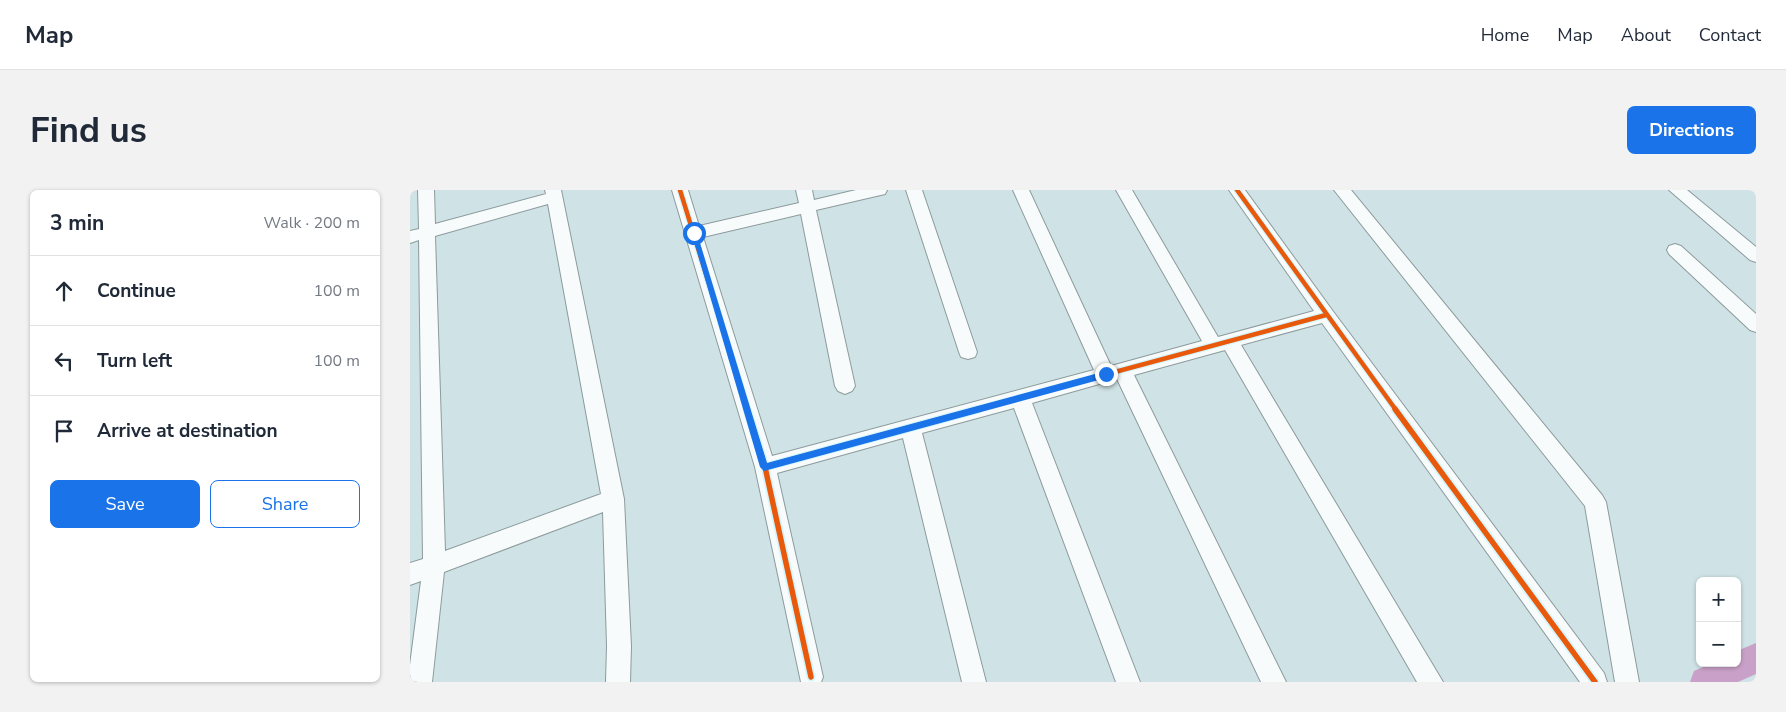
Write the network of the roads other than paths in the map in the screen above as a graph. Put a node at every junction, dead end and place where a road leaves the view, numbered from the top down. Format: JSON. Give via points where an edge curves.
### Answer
{"nodes":[{"id":1,"x":426,"y":190,"type":"edge"},
{"id":2,"x":680,"y":190,"type":"edge"},
{"id":3,"x":879,"y":190,"type":"edge"},
{"id":4,"x":914,"y":190,"type":"edge"},
{"id":5,"x":1021,"y":190,"type":"edge"},
{"id":6,"x":1124,"y":190,"type":"edge"},
{"id":7,"x":1237,"y":190,"type":"edge"},
{"id":8,"x":1342,"y":190,"type":"edge"},
{"id":9,"x":1677,"y":190,"type":"edge"},
{"id":10,"x":553,"y":194,"type":"edge"},
{"id":11,"x":806,"y":198,"type":"edge"},
{"id":12,"x":694,"y":233,"type":"junction"},
{"id":13,"x":419,"y":234,"type":"edge"},
{"id":14,"x":1675,"y":250,"type":"dead end"},
{"id":15,"x":1756,"y":256,"type":"edge"},
{"id":16,"x":1326,"y":315,"type":"junction"},
{"id":17,"x":1756,"y":325,"type":"edge"},
{"id":18,"x":1221,"y":343,"type":"junction"},
{"id":19,"x":968,"y":352,"type":"dead end"},
{"id":20,"x":1114,"y":372,"type":"junction"},
{"id":21,"x":845,"y":386,"type":"dead end"},
{"id":22,"x":1020,"y":398,"type":"junction"},
{"id":23,"x":911,"y":428,"type":"junction"},
{"id":24,"x":764,"y":467,"type":"junction"},
{"id":25,"x":613,"y":499,"type":"junction"},
{"id":26,"x":434,"y":564,"type":"junction"},
{"id":27,"x":410,"y":574,"type":"edge"},
{"id":28,"x":811,"y":677,"type":"dead end"},
{"id":29,"x":420,"y":682,"type":"edge"},
{"id":30,"x":618,"y":682,"type":"edge"},
{"id":31,"x":974,"y":682,"type":"edge"},
{"id":32,"x":1128,"y":682,"type":"edge"},
{"id":33,"x":1274,"y":682,"type":"edge"},
{"id":34,"x":1430,"y":682,"type":"edge"},
{"id":35,"x":1595,"y":682,"type":"edge"},
{"id":36,"x":1627,"y":682,"type":"edge"}],
"edges":[{"from":1,"to":13,"type":"street"},
{"from":2,"to":12,"type":"street"},
{"from":3,"to":11,"type":"street"},
{"from":4,"to":19,"type":"street"},
{"from":5,"to":20,"type":"street"},
{"from":6,"to":18,"type":"street"},
{"from":7,"to":16,"type":"street"},
{"from":8,"to":36,"type":"street","via":[[1595,502]]},
{"from":9,"to":15,"type":"street"},
{"from":10,"to":13,"type":"street"},
{"from":10,"to":25,"type":"street"},
{"from":11,"to":12,"type":"street"},
{"from":11,"to":21,"type":"street"},
{"from":12,"to":24,"type":"street"},
{"from":13,"to":26,"type":"street"},
{"from":14,"to":17,"type":"street"},
{"from":16,"to":18,"type":"street"},
{"from":16,"to":35,"type":"street"},
{"from":18,"to":20,"type":"street"},
{"from":18,"to":34,"type":"street"},
{"from":20,"to":22,"type":"street"},
{"from":20,"to":33,"type":"street"},
{"from":22,"to":23,"type":"street"},
{"from":22,"to":32,"type":"street"},
{"from":23,"to":24,"type":"street"},
{"from":23,"to":31,"type":"street"},
{"from":24,"to":28,"type":"street"},
{"from":25,"to":26,"type":"street"},
{"from":25,"to":30,"type":"street"},
{"from":26,"to":27,"type":"street"},
{"from":26,"to":29,"type":"street"}]}
